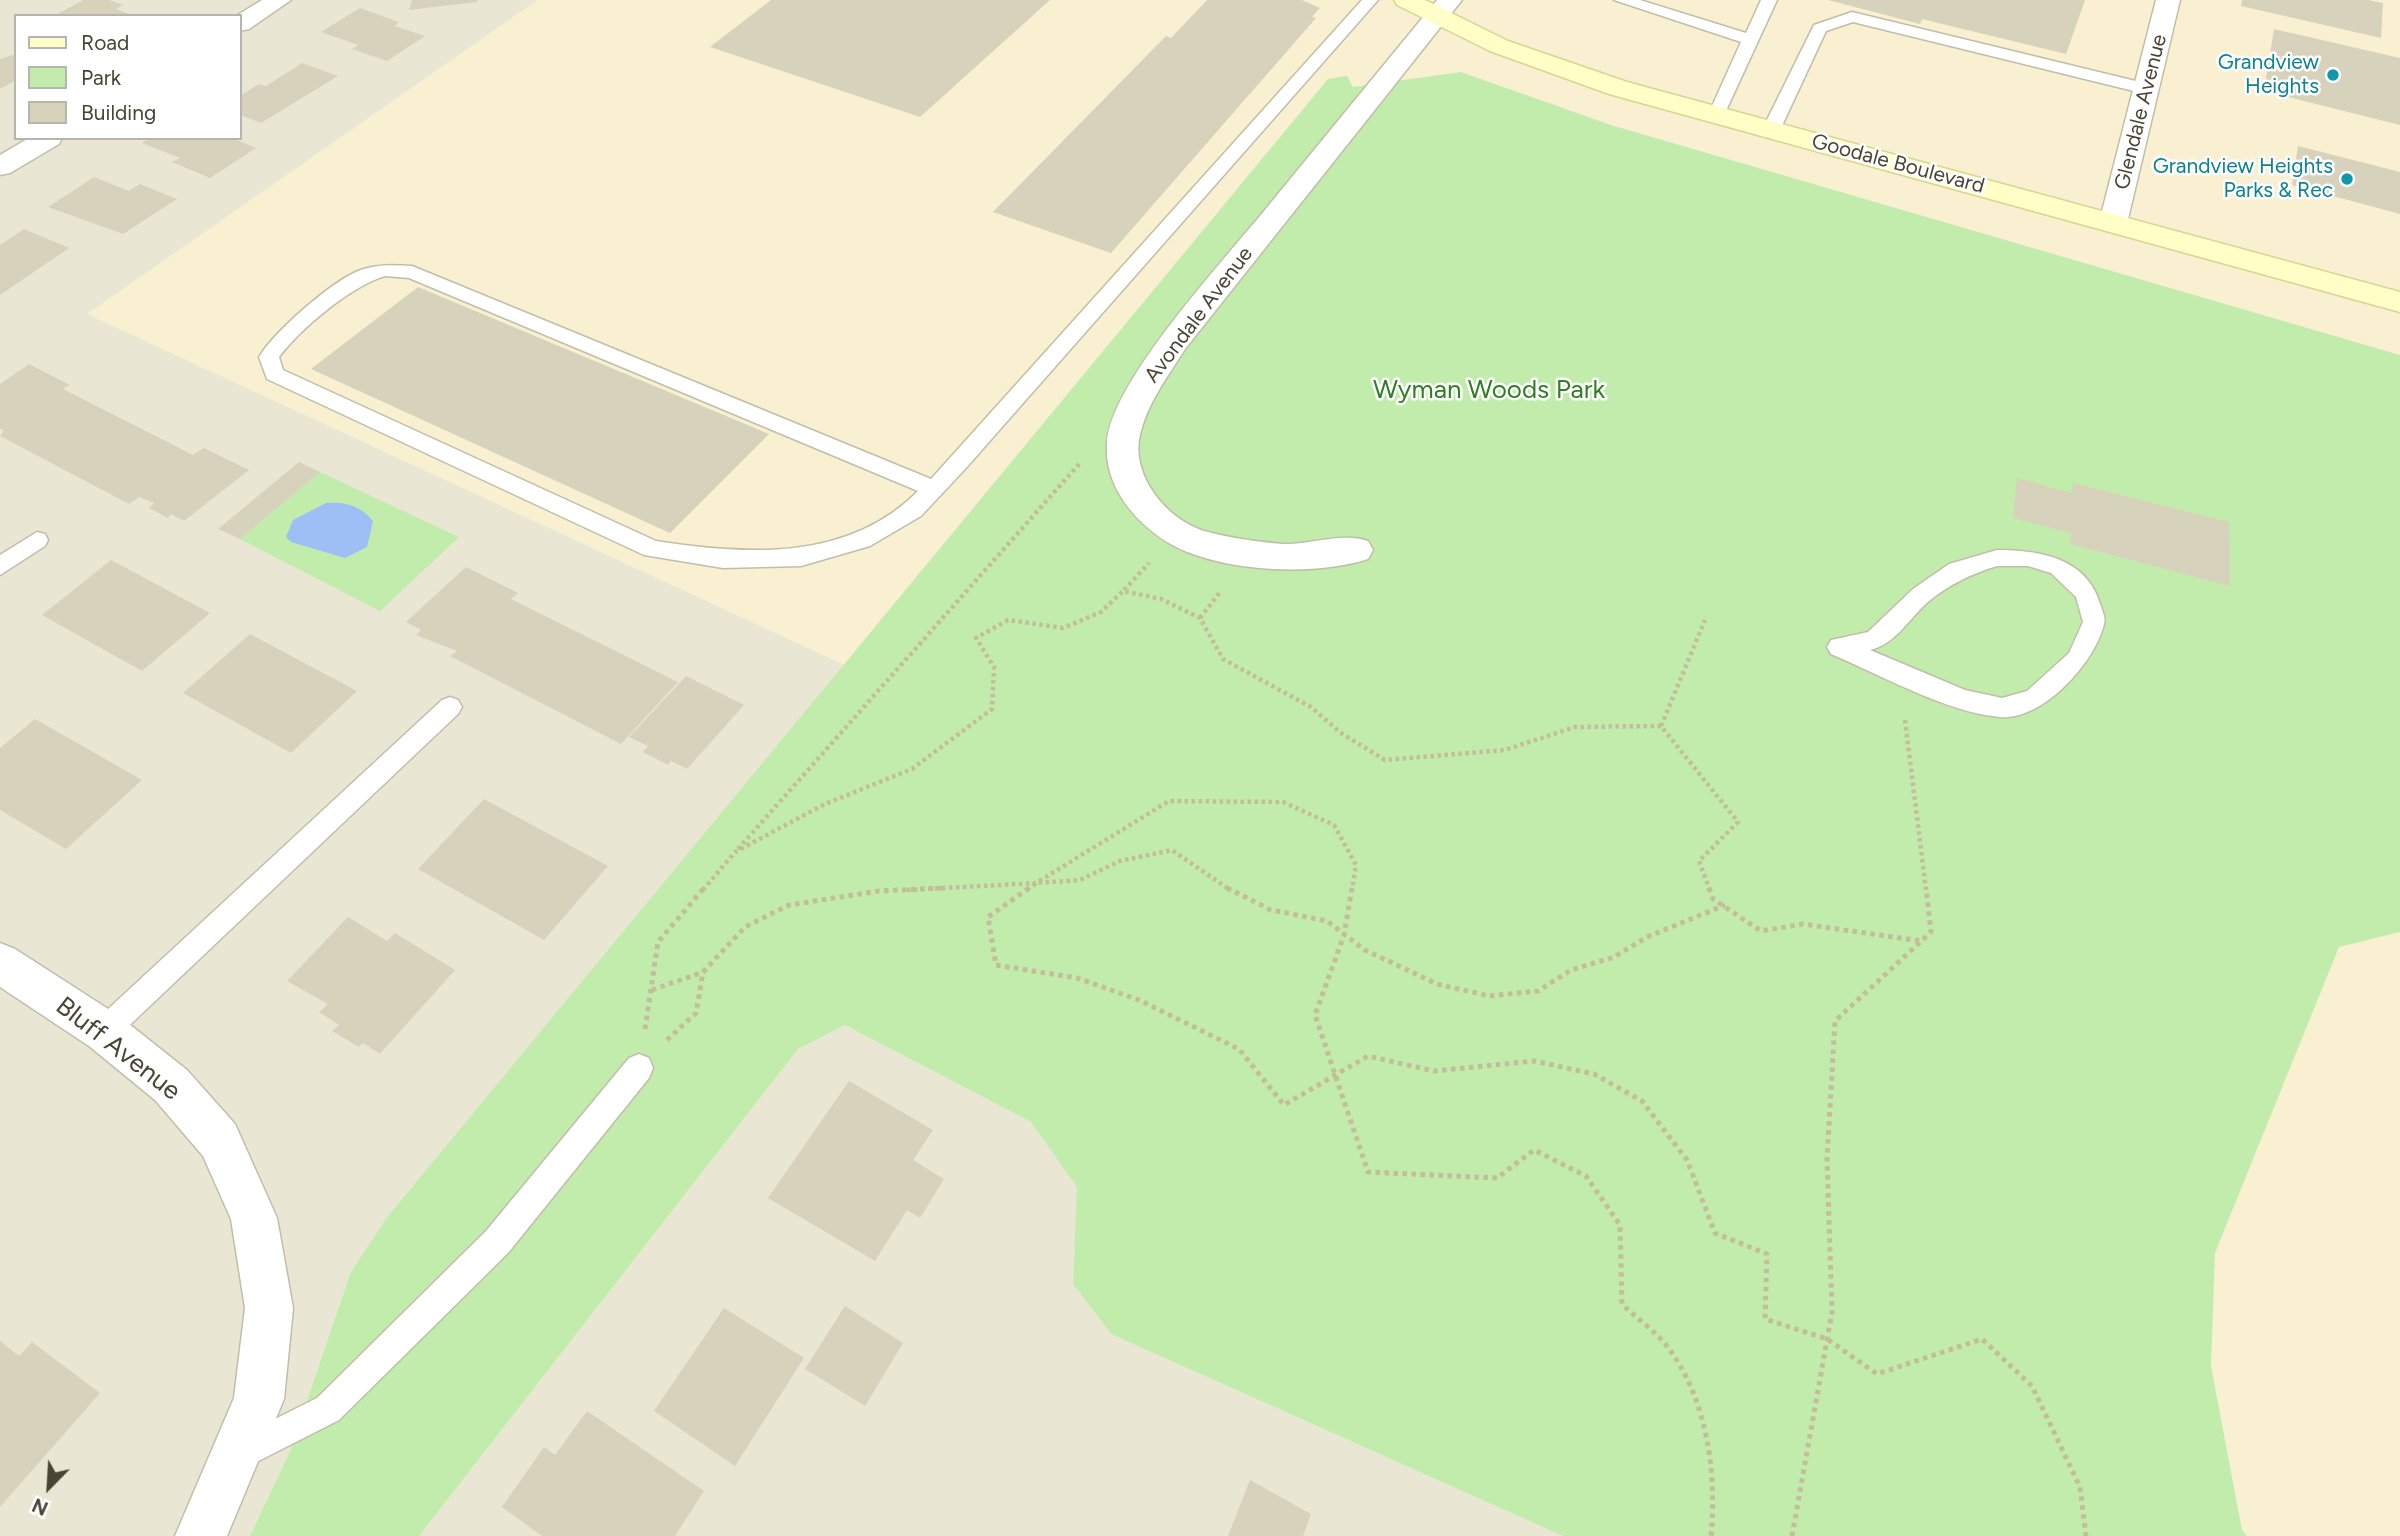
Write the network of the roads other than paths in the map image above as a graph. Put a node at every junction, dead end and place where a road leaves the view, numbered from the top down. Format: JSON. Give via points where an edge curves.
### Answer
{"nodes":[{"id":1,"x":279,"y":0,"type":"edge"},
{"id":2,"x":1370,"y":0,"type":"edge"},
{"id":3,"x":1406,"y":0,"type":"edge"},
{"id":4,"x":1622,"y":0,"type":"edge"},
{"id":5,"x":1769,"y":0,"type":"edge"},
{"id":6,"x":2168,"y":0,"type":"edge"},
{"id":7,"x":1443,"y":8,"type":"edge"},
{"id":8,"x":242,"y":23,"type":"edge"},
{"id":9,"x":1750,"y":40,"type":"junction"},
{"id":10,"x":2146,"y":89,"type":"junction"},
{"id":11,"x":1716,"y":115,"type":"junction"},
{"id":12,"x":1771,"y":130,"type":"junction"},
{"id":13,"x":46,"y":140,"type":"edge"},
{"id":14,"x":0,"y":167,"type":"edge"},
{"id":15,"x":2113,"y":223,"type":"junction"},
{"id":16,"x":2400,"y":302,"type":"edge"},
{"id":17,"x":934,"y":489,"type":"junction"},
{"id":18,"x":37,"y":540,"type":"dead end"},
{"id":19,"x":1356,"y":550,"type":"dead end"},
{"id":20,"x":0,"y":567,"type":"edge"},
{"id":21,"x":1902,"y":673,"type":"joint"},
{"id":22,"x":450,"y":706,"type":"dead end"},
{"id":23,"x":0,"y":963,"type":"edge"},
{"id":24,"x":104,"y":1031,"type":"junction"},
{"id":25,"x":639,"y":1068,"type":"road end"},
{"id":26,"x":235,"y":1457,"type":"junction"},
{"id":27,"x":201,"y":1536,"type":"edge"}],
"edges":[{"from":1,"to":8,"type":"street"},
{"from":2,"to":17,"type":"lane"},
{"from":3,"to":7,"type":"main road","name":"Goodale Boulevard"},
{"from":4,"to":9,"type":"lane"},
{"from":5,"to":9,"type":"lane"},
{"from":6,"to":10,"type":"street","name":"Glendale Avenue"},
{"from":7,"to":11,"type":"main road","name":"Goodale Boulevard","via":[[1499,46],[1564,71]]},
{"from":7,"to":19,"type":"street","name":"Avondale Avenue","via":[[1174,342],[1136,400],[1124,441],[1124,463],[1143,503],[1155,518],[1198,544],[1284,557]]},
{"from":9,"to":11,"type":"lane"},
{"from":10,"to":12,"type":"lane","via":[[1852,17],[1820,28]]},
{"from":10,"to":15,"type":"street","name":"Glendale Avenue"},
{"from":11,"to":12,"type":"main road","name":"Goodale Boulevard"},
{"from":12,"to":15,"type":"main road","name":"Goodale Boulevard"},
{"from":13,"to":14,"type":"street"},
{"from":15,"to":16,"type":"main road","name":"Goodale Boulevard"},
{"from":17,"to":17,"type":"lane","via":[[913,510],[862,540],[801,558],[723,560],[652,549],[274,374],[269,357],[287,332],[363,276],[385,270],[412,272]]},
{"from":18,"to":20,"type":"lane"},
{"from":21,"to":21,"type":"lane","via":[[1962,699],[2002,708],[2035,698],[2078,659],[2094,622],[2087,593],[2058,566],[2028,558],[1997,558],[1957,570],[1921,595],[1875,640],[1839,647]]},
{"from":22,"to":24,"type":"lane"},
{"from":23,"to":24,"type":"street","name":"Bluff Avenue"},
{"from":24,"to":26,"type":"street","name":"Bluff Avenue","via":[[171,1085],[219,1140],[254,1218],[269,1308],[259,1399]]},
{"from":25,"to":26,"type":"lane","via":[[497,1242],[328,1409]]},
{"from":26,"to":27,"type":"street"}]}
